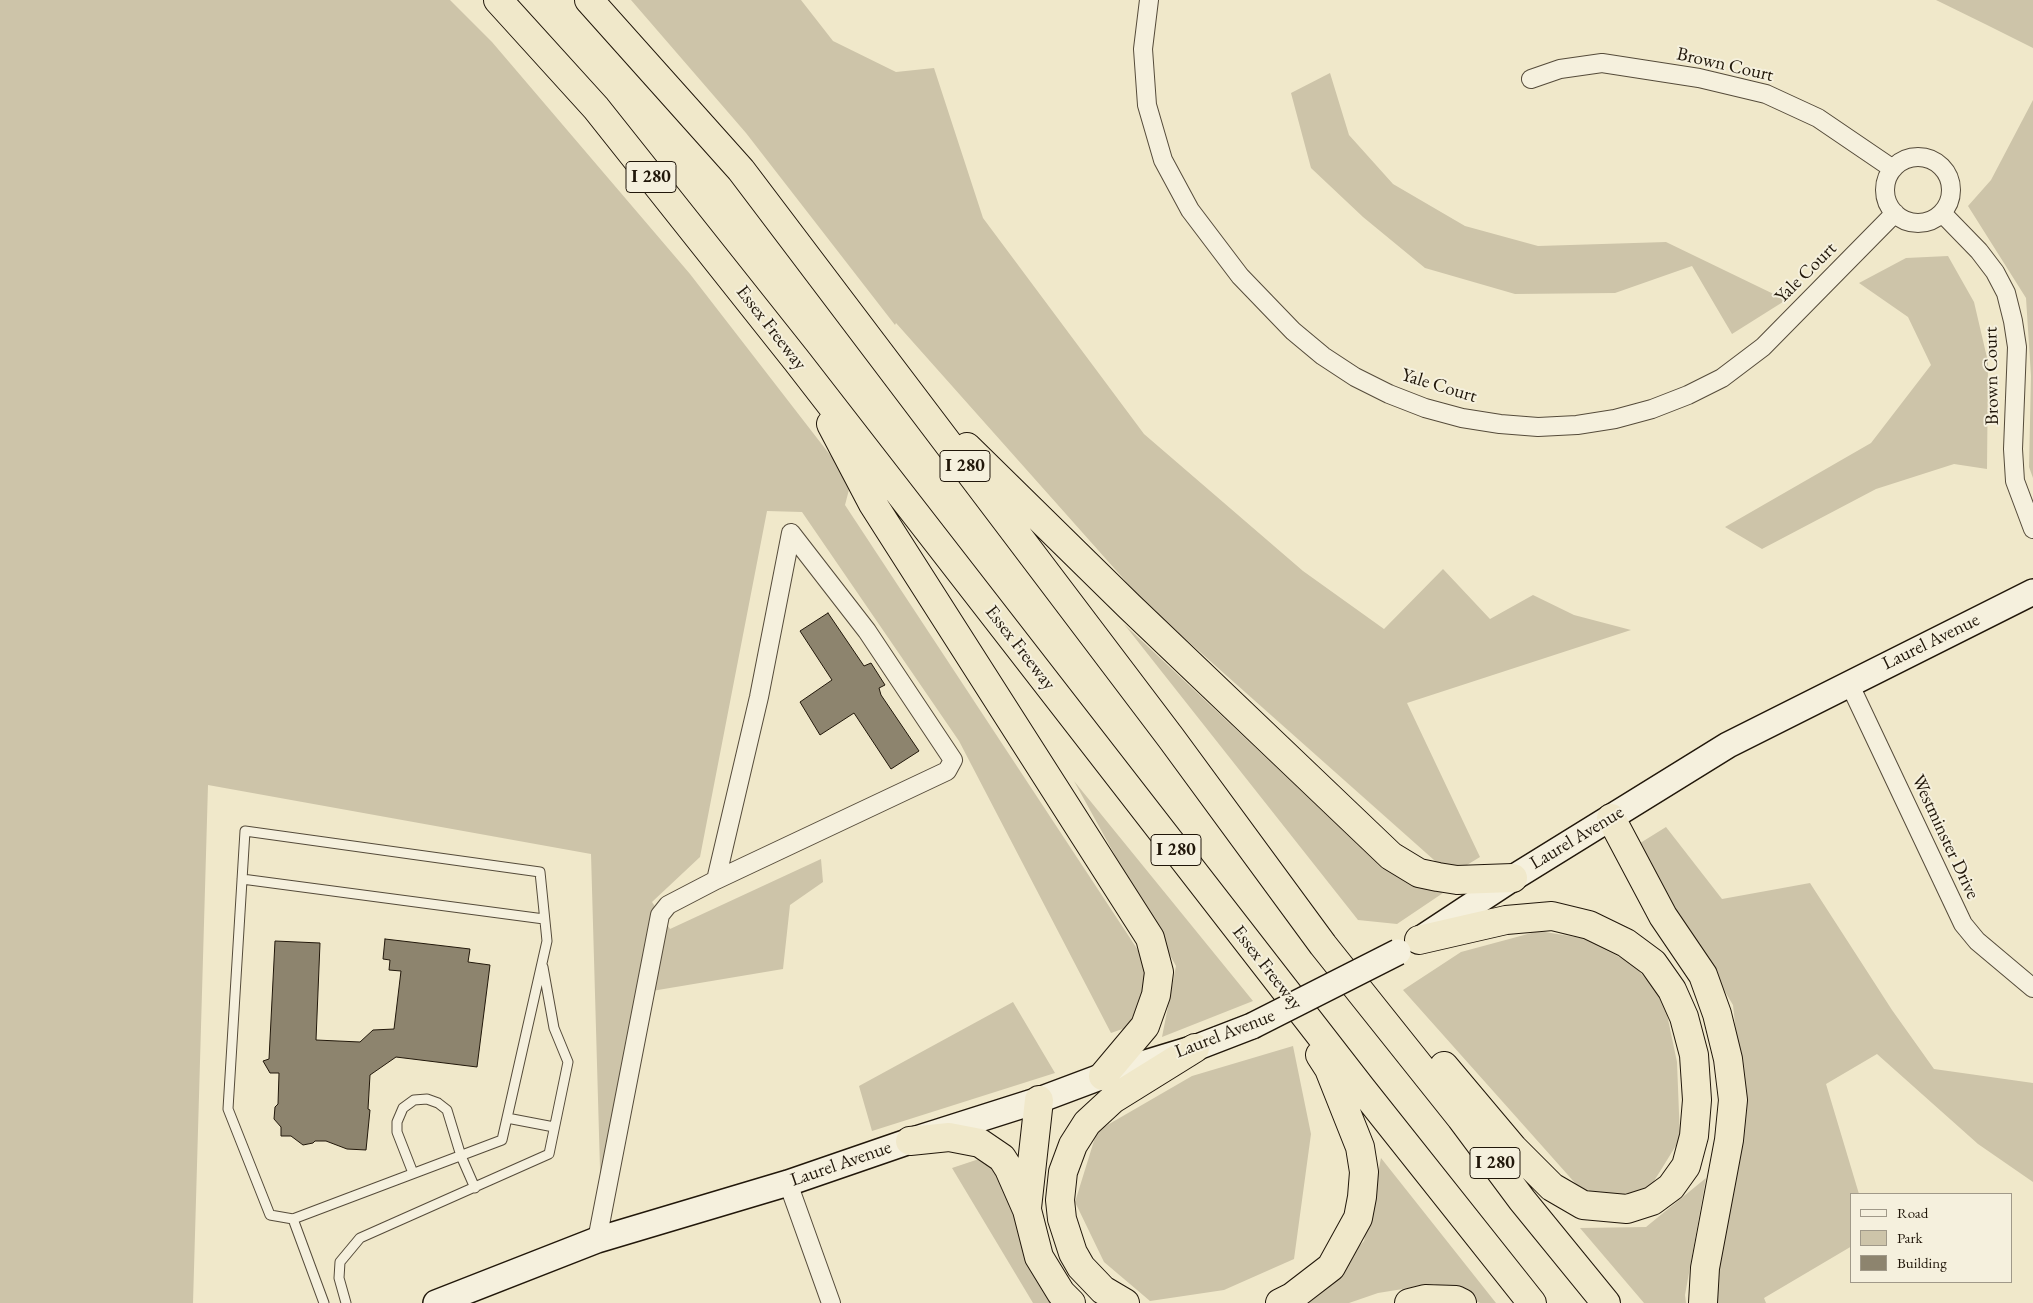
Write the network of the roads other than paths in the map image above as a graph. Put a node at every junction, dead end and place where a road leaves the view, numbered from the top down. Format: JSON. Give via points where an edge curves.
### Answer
{"nodes":[{"id":1,"x":498,"y":0,"type":"edge"},
{"id":2,"x":589,"y":0,"type":"edge"},
{"id":3,"x":1149,"y":0,"type":"edge"},
{"id":4,"x":1531,"y":79,"type":"dead end"},
{"id":5,"x":1893,"y":169,"type":"junction"},
{"id":6,"x":1942,"y":212,"type":"junction"},
{"id":7,"x":1895,"y":213,"type":"junction"},
{"id":8,"x":797,"y":360,"type":"junction"},
{"id":9,"x":904,"y":386,"type":"junction"},
{"id":10,"x":2033,"y":530,"type":"edge"},
{"id":11,"x":2033,"y":592,"type":"edge"},
{"id":12,"x":1849,"y":683,"type":"junction"},
{"id":13,"x":1611,"y":818,"type":"junction"},
{"id":14,"x":1270,"y":874,"type":"junction"},
{"id":15,"x":1513,"y":878,"type":"junction"},
{"id":16,"x":242,"y":879,"type":"junction"},
{"id":17,"x":716,"y":880,"type":"junction"},
{"id":18,"x":544,"y":919,"type":"junction"},
{"id":19,"x":1409,"y":946,"type":"junction"},
{"id":20,"x":1251,"y":947,"type":"junction"},
{"id":21,"x":542,"y":961,"type":"junction"},
{"id":22,"x":2033,"y":988,"type":"edge"},
{"id":23,"x":1195,"y":1048,"type":"junction"},
{"id":24,"x":1103,"y":1076,"type":"junction"},
{"id":25,"x":1039,"y":1100,"type":"junction"},
{"id":26,"x":507,"y":1118,"type":"junction"},
{"id":27,"x":554,"y":1127,"type":"junction"},
{"id":28,"x":910,"y":1141,"type":"junction"},
{"id":29,"x":462,"y":1156,"type":"junction"},
{"id":30,"x":413,"y":1173,"type":"junction"},
{"id":31,"x":788,"y":1183,"type":"junction"},
{"id":32,"x":475,"y":1188,"type":"junction"},
{"id":33,"x":1027,"y":1210,"type":"junction"},
{"id":34,"x":293,"y":1218,"type":"junction"},
{"id":35,"x":597,"y":1240,"type":"junction"},
{"id":36,"x":324,"y":1303,"type":"edge"},
{"id":37,"x":346,"y":1303,"type":"edge"},
{"id":38,"x":436,"y":1303,"type":"edge"},
{"id":39,"x":831,"y":1303,"type":"edge"},
{"id":40,"x":1071,"y":1303,"type":"edge"},
{"id":41,"x":1125,"y":1303,"type":"edge"},
{"id":42,"x":1280,"y":1303,"type":"edge"},
{"id":43,"x":1408,"y":1303,"type":"edge"},
{"id":44,"x":1462,"y":1303,"type":"edge"},
{"id":45,"x":1532,"y":1303,"type":"edge"},
{"id":46,"x":1606,"y":1303,"type":"edge"},
{"id":47,"x":1703,"y":1303,"type":"edge"}],
"edges":[{"from":1,"to":8,"type":"highway","name":"Essex Freeway","number":"I 280","via":[[596,108]]},
{"from":2,"to":9,"type":"highway","number":"I 280","via":[[741,170]]},
{"from":3,"to":7,"type":"street","name":"Yale Court","via":[[1142,49],[1147,105],[1163,160],[1190,210],[1240,276],[1293,332],[1355,377],[1425,408],[1500,424],[1548,426],[1615,419],[1688,395],[1722,378],[1764,347]]},
{"from":4,"to":5,"type":"street","name":"Brown Court","via":[[1560,68],[1602,63],[1699,78],[1766,94],[1818,118]]},
{"from":5,"to":6,"type":"street","via":[[1905,159],[1915,157],[1940,166],[1950,184],[1949,199]]},
{"from":5,"to":7,"type":"street","via":[[1886,182],[1885,196]]},
{"from":6,"to":7,"type":"street","via":[[1921,223],[1910,222]]},
{"from":6,"to":10,"type":"street","name":"Brown Court","via":[[1995,272],[2006,293],[2017,347],[2013,449],[2016,481]]},
{"from":8,"to":20,"type":"highway","name":"Essex Freeway","number":"I 280"},
{"from":8,"to":24,"type":"highway","via":[[873,504],[1150,938],[1159,972],[1156,995],[1145,1026]]},
{"from":9,"to":14,"type":"highway","number":"I 280"},
{"from":9,"to":15,"type":"highway","via":[[1391,856],[1419,873],[1438,878]]},
{"from":11,"to":12,"type":"main road","name":"Laurel Avenue"},
{"from":12,"to":13,"type":"main road","name":"Laurel Avenue","via":[[1728,744]]},
{"from":12,"to":22,"type":"street","name":"Westminster Drive","via":[[1963,924],[1977,941]]},
{"from":13,"to":15,"type":"main road","name":"Laurel Avenue"},
{"from":13,"to":47,"type":"highway","via":[[1663,916],[1703,975],[1728,1059],[1732,1100],[1729,1140],[1705,1268]]},
{"from":14,"to":19,"type":"highway","via":[[1331,936],[1513,1148],[1552,1187],[1583,1205],[1627,1209],[1652,1201],[1671,1187],[1686,1166],[1694,1136],[1697,1100],[1694,1055],[1681,1010],[1672,990],[1653,963],[1626,943],[1589,925],[1552,916],[1506,920]]},
{"from":14,"to":46,"type":"highway","number":"I 280","via":[[1522,1200]]},
{"from":15,"to":19,"type":"main road","name":"Laurel Avenue"},
{"from":16,"to":18,"type":"lane"},
{"from":16,"to":18,"type":"lane","via":[[245,831],[540,872]]},
{"from":16,"to":34,"type":"lane","via":[[228,1109],[270,1215]]},
{"from":17,"to":17,"type":"street","via":[[947,771],[952,760],[867,631],[791,533],[760,697]]},
{"from":17,"to":35,"type":"street","via":[[668,906],[660,915]]},
{"from":18,"to":21,"type":"lane","via":[[547,941]]},
{"from":19,"to":23,"type":"main road","name":"Laurel Avenue","bridge":true,"via":[[1252,1026]]},
{"from":20,"to":42,"type":"highway","via":[[1329,1069],[1360,1146],[1364,1172],[1358,1218],[1341,1252],[1322,1276]]},
{"from":20,"to":45,"type":"highway","name":"Essex Freeway","number":"I 280"},
{"from":21,"to":26,"type":"lane"},
{"from":21,"to":27,"type":"lane","via":[[554,1028],[568,1062]]},
{"from":23,"to":24,"type":"main road","name":"Laurel Avenue"},
{"from":23,"to":41,"type":"highway","via":[[1113,1099],[1087,1123],[1073,1145],[1063,1172],[1060,1186],[1062,1219],[1073,1253],[1081,1267],[1098,1284]]},
{"from":24,"to":25,"type":"main road","name":"Laurel Avenue"},
{"from":25,"to":28,"type":"main road","name":"Laurel Avenue"},
{"from":25,"to":33,"type":"highway"},
{"from":26,"to":27,"type":"lane"},
{"from":26,"to":29,"type":"lane","via":[[502,1140]]},
{"from":27,"to":32,"type":"lane","via":[[548,1154]]},
{"from":28,"to":31,"type":"main road","name":"Laurel Avenue"},
{"from":28,"to":33,"type":"highway","via":[[950,1137],[992,1150],[1007,1163]]},
{"from":29,"to":30,"type":"lane"},
{"from":29,"to":30,"type":"lane","via":[[447,1110],[427,1099],[414,1100],[403,1108],[397,1122],[397,1132]]},
{"from":29,"to":32,"type":"lane"},
{"from":30,"to":34,"type":"lane"},
{"from":31,"to":35,"type":"main road","name":"Laurel Avenue"},
{"from":31,"to":39,"type":"street"},
{"from":32,"to":37,"type":"lane","via":[[360,1238],[340,1262],[339,1278]]},
{"from":33,"to":40,"type":"highway","via":[[1039,1257],[1049,1276]]},
{"from":34,"to":36,"type":"lane"},
{"from":35,"to":38,"type":"main road","name":"Laurel Avenue"},
{"from":43,"to":44,"type":"highway","via":[[1425,1299]]}]}
